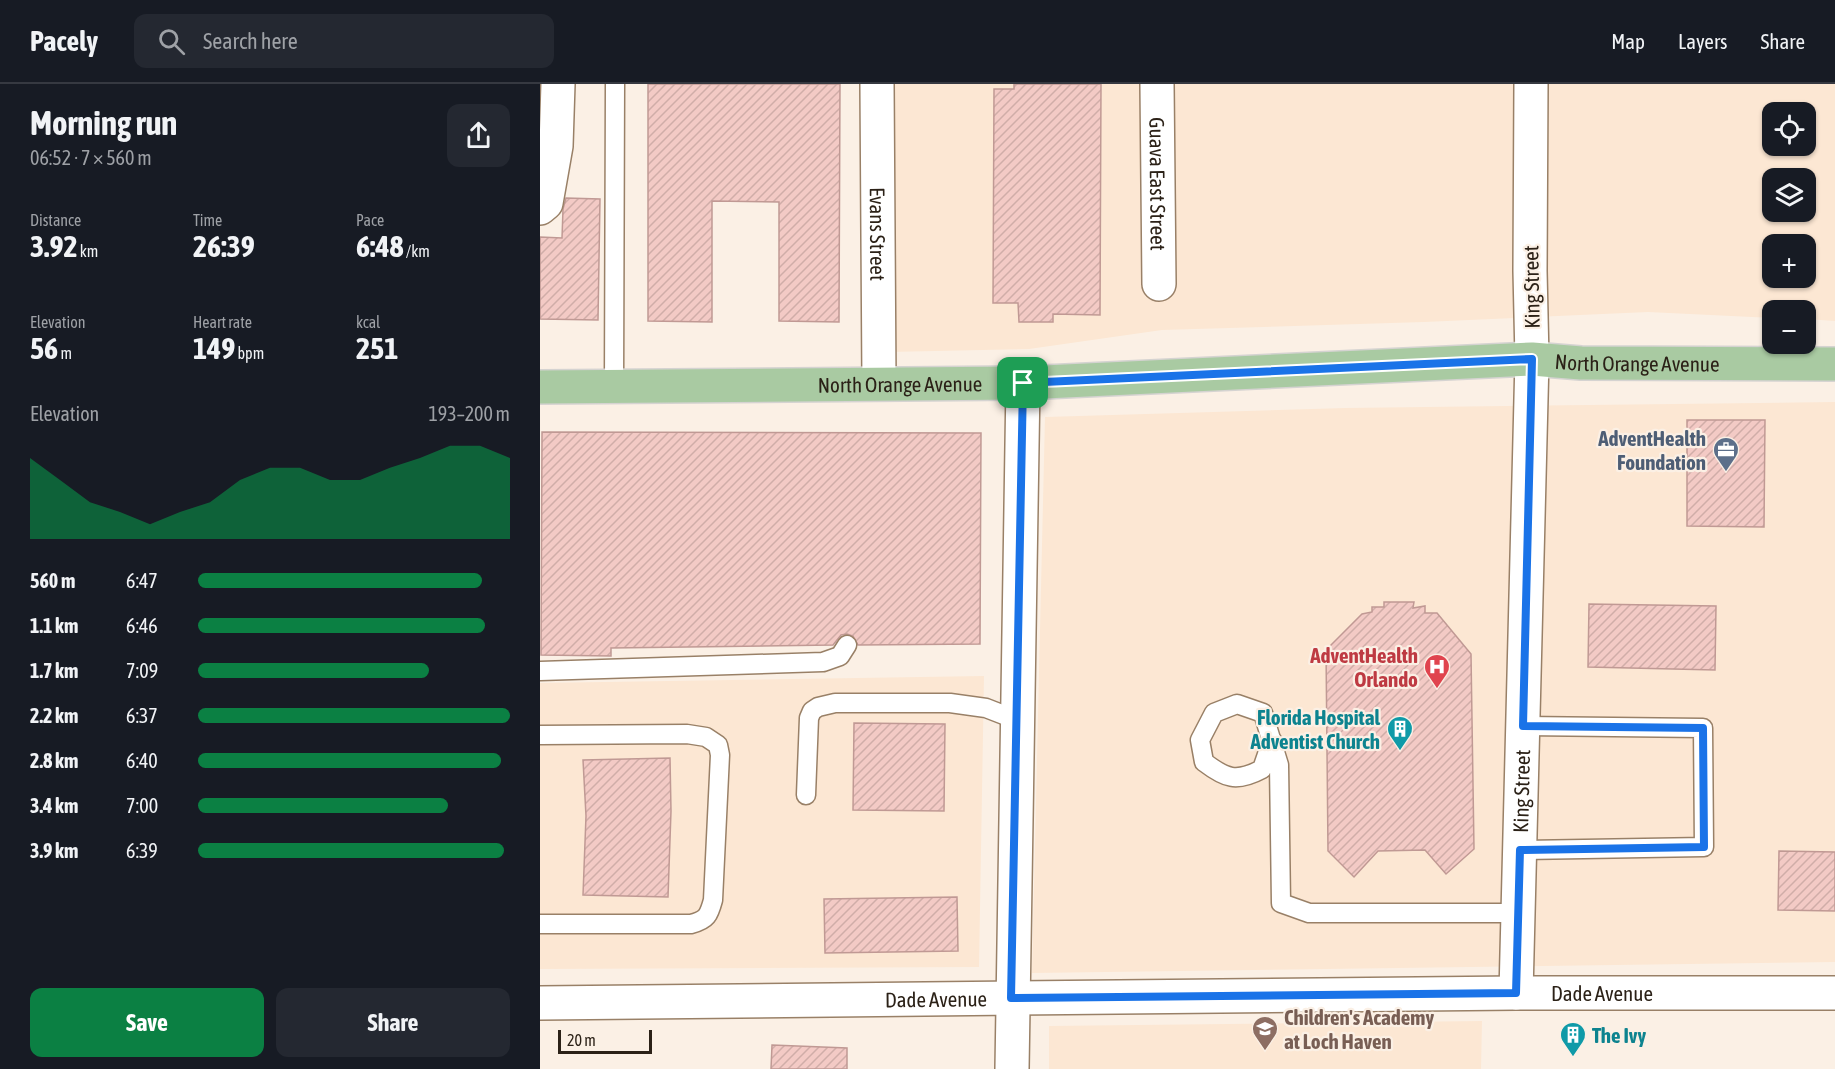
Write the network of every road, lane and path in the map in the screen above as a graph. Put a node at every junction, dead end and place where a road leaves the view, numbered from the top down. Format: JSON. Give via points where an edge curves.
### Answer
{"nodes":[{"id":1,"x":558,"y":84,"type":"edge"},
{"id":2,"x":615,"y":84,"type":"edge"},
{"id":3,"x":877,"y":84,"type":"edge"},
{"id":4,"x":1157,"y":84,"type":"edge"},
{"id":5,"x":1531,"y":84,"type":"edge"},
{"id":6,"x":540,"y":208,"type":"edge"},
{"id":7,"x":1159,"y":284,"type":"dead end"},
{"id":8,"x":1532,"y":359,"type":"junction"},
{"id":9,"x":1835,"y":364,"type":"edge"},
{"id":10,"x":879,"y":383,"type":"junction"},
{"id":11,"x":1023,"y":383,"type":"junction"},
{"id":12,"x":614,"y":386,"type":"junction"},
{"id":13,"x":540,"y":387,"type":"edge"},
{"id":14,"x":847,"y":645,"type":"dead end"},
{"id":15,"x":540,"y":671,"type":"edge"},
{"id":16,"x":1017,"y":720,"type":"junction"},
{"id":17,"x":1523,"y":726,"type":"junction"},
{"id":18,"x":540,"y":735,"type":"edge"},
{"id":19,"x":1272,"y":740,"type":"junction"},
{"id":20,"x":806,"y":795,"type":"dead end"},
{"id":21,"x":1520,"y":850,"type":"junction"},
{"id":22,"x":1518,"y":913,"type":"junction"},
{"id":23,"x":540,"y":924,"type":"edge"},
{"id":24,"x":1516,"y":993,"type":"junction"},
{"id":25,"x":1835,"y":993,"type":"edge"},
{"id":26,"x":1011,"y":998,"type":"junction"},
{"id":27,"x":540,"y":1003,"type":"edge"},
{"id":28,"x":1012,"y":1069,"type":"edge"}],
"edges":[{"from":1,"to":6,"type":"street","via":[[556,146],[546,203]]},
{"from":2,"to":12,"type":"lane"},
{"from":3,"to":10,"type":"street","name":"Evans Street"},
{"from":4,"to":7,"type":"street","name":"Guava East Street"},
{"from":5,"to":8,"type":"street","name":"King Street"},
{"from":8,"to":9,"type":"main road","name":"North Orange Avenue","via":[[1581,363]]},
{"from":8,"to":11,"type":"main road","name":"North Orange Avenue"},
{"from":8,"to":17,"type":"street","name":"King Street"},
{"from":10,"to":11,"type":"main road","name":"North Orange Avenue"},
{"from":10,"to":12,"type":"main road","name":"North Orange Avenue"},
{"from":11,"to":16,"type":"street"},
{"from":12,"to":13,"type":"main road","name":"North Orange Avenue"},
{"from":14,"to":15,"type":"lane","via":[[840,656],[823,662]]},
{"from":16,"to":20,"type":"lane","via":[[986,708],[950,703],[855,702],[818,707],[809,718]]},
{"from":16,"to":26,"type":"street"},
{"from":17,"to":21,"type":"street","name":"King Street"},
{"from":17,"to":21,"type":"lane","via":[[1703,728],[1704,847]]},
{"from":18,"to":23,"type":"lane","via":[[687,734],[705,737],[718,745],[720,755],[713,900],[702,921]]},
{"from":19,"to":19,"type":"lane","via":[[1263,713],[1237,704],[1214,713],[1200,740],[1204,762],[1223,776],[1248,776],[1262,769]]},
{"from":19,"to":22,"type":"lane","via":[[1280,765],[1281,903],[1309,913]]},
{"from":21,"to":22,"type":"street","name":"King Street"},
{"from":22,"to":24,"type":"street","name":"King Street"},
{"from":24,"to":25,"type":"street","name":"Dade Avenue"},
{"from":24,"to":26,"type":"street","name":"Dade Avenue"},
{"from":26,"to":27,"type":"street","name":"Dade Avenue"},
{"from":26,"to":28,"type":"street"}]}
